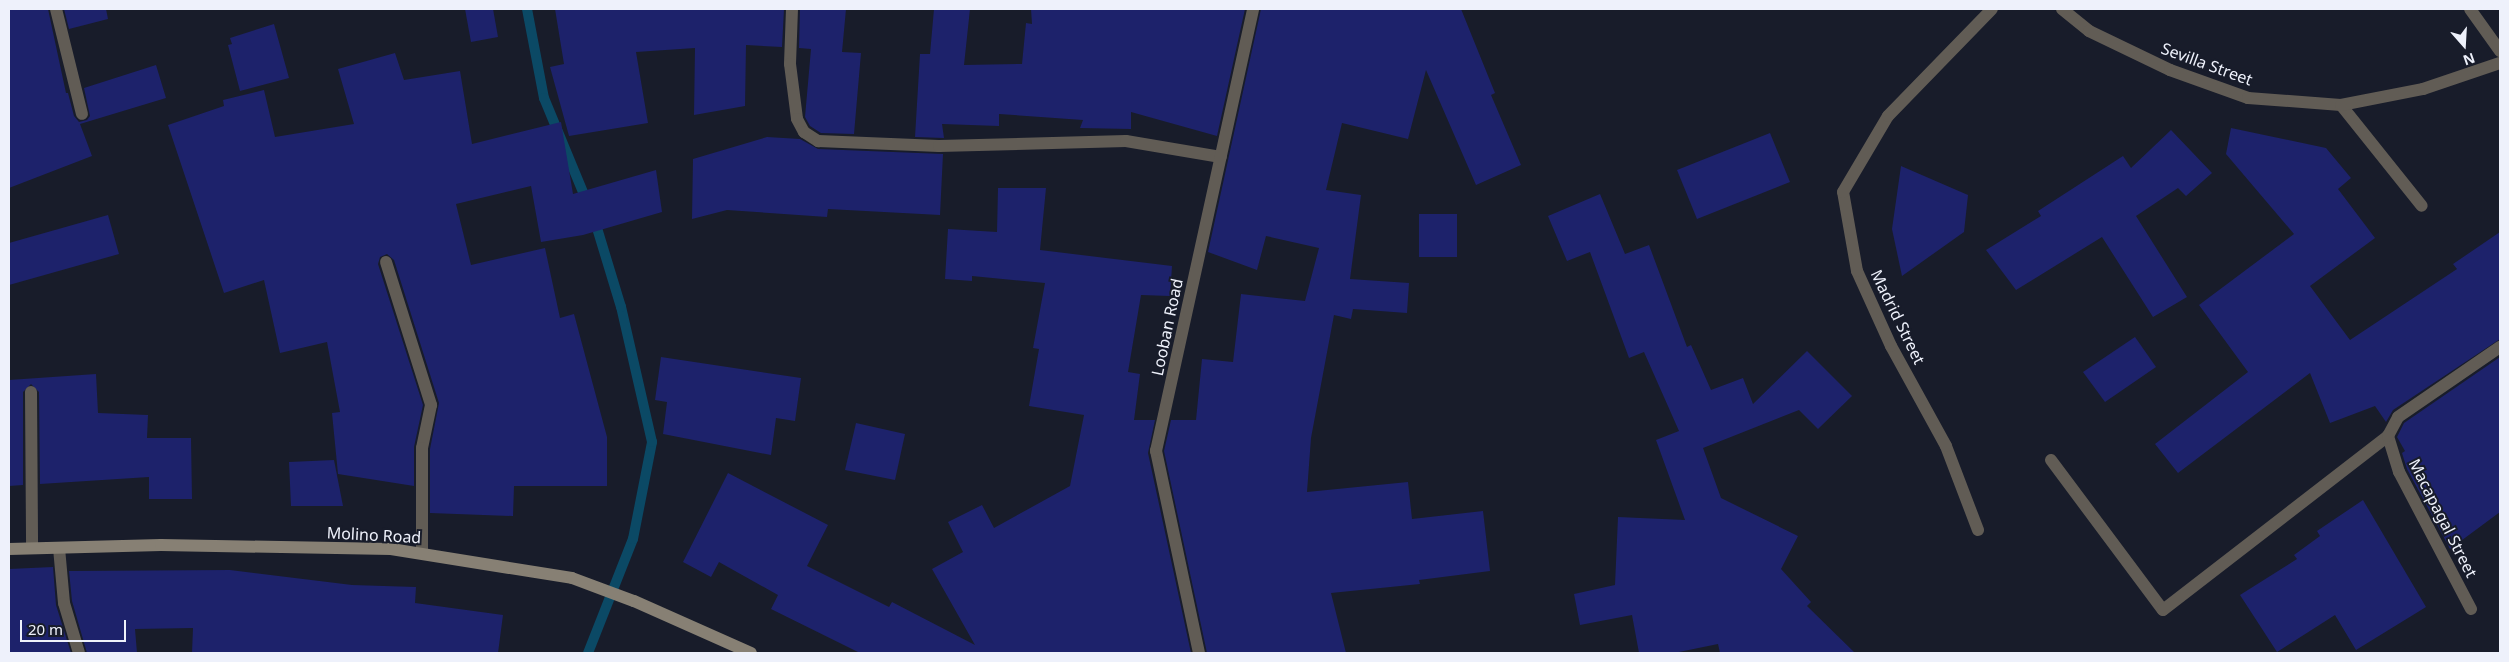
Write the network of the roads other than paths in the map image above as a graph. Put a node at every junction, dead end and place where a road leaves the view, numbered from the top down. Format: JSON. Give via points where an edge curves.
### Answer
{"nodes":[{"id":1,"x":56,"y":9,"type":"edge"},
{"id":2,"x":792,"y":9,"type":"edge"},
{"id":3,"x":1253,"y":9,"type":"edge"},
{"id":4,"x":1992,"y":9,"type":"edge"},
{"id":5,"x":2062,"y":9,"type":"edge"},
{"id":6,"x":2470,"y":9,"type":"edge"},
{"id":7,"x":2500,"y":51,"type":"edge"},
{"id":8,"x":2500,"y":63,"type":"edge"},
{"id":9,"x":2341,"y":105,"type":"junction"},
{"id":10,"x":82,"y":114,"type":"dead end"},
{"id":11,"x":1221,"y":157,"type":"junction"},
{"id":12,"x":2422,"y":206,"type":"dead end"},
{"id":13,"x":386,"y":262,"type":"dead end"},
{"id":14,"x":2500,"y":347,"type":"edge"},
{"id":15,"x":31,"y":392,"type":"dead end"},
{"id":16,"x":2388,"y":436,"type":"junction"},
{"id":17,"x":2051,"y":460,"type":"dead end"},
{"id":18,"x":1978,"y":530,"type":"dead end"},
{"id":19,"x":32,"y":548,"type":"junction"},
{"id":20,"x":59,"y":548,"type":"junction"},
{"id":21,"x":9,"y":549,"type":"edge"},
{"id":22,"x":422,"y":553,"type":"junction"},
{"id":23,"x":2471,"y":610,"type":"dead end"},
{"id":24,"x":80,"y":653,"type":"edge"},
{"id":25,"x":751,"y":653,"type":"edge"},
{"id":26,"x":1199,"y":653,"type":"edge"}],
"edges":[{"from":1,"to":10,"type":"street"},
{"from":2,"to":11,"type":"street","via":[[790,64],[797,119],[804,132],[818,141],[939,146],[1126,141]]},
{"from":3,"to":11,"type":"street","name":"Looban Road"},
{"from":4,"to":18,"type":"street","name":"Madrid Street","via":[[1888,116],[1843,192],[1857,271],[1892,346],[1946,446]]},
{"from":5,"to":9,"type":"street","name":"Sevilla Street","via":[[2089,31],[2170,70],[2248,98]]},
{"from":6,"to":7,"type":"street"},
{"from":8,"to":9,"type":"street","name":"Sevilla Street","via":[[2423,89]]},
{"from":9,"to":12,"type":"street"},
{"from":11,"to":26,"type":"street","name":"Looban Road","via":[[1156,451]]},
{"from":13,"to":22,"type":"street","via":[[431,405],[422,448]]},
{"from":14,"to":16,"type":"street","via":[[2398,417]]},
{"from":15,"to":19,"type":"street"},
{"from":16,"to":17,"type":"street","via":[[2163,610]]},
{"from":16,"to":23,"type":"street","name":"Macapagal Street","via":[[2399,472]]},
{"from":19,"to":20,"type":"main road","name":"Molino Road"},
{"from":19,"to":21,"type":"main road","name":"Molino Road"},
{"from":20,"to":22,"type":"main road","name":"Molino Road","via":[[180,545],[391,549]]},
{"from":20,"to":24,"type":"street","via":[[64,603]]},
{"from":22,"to":25,"type":"main road","name":"Molino Road","via":[[572,578],[634,601]]}]}
